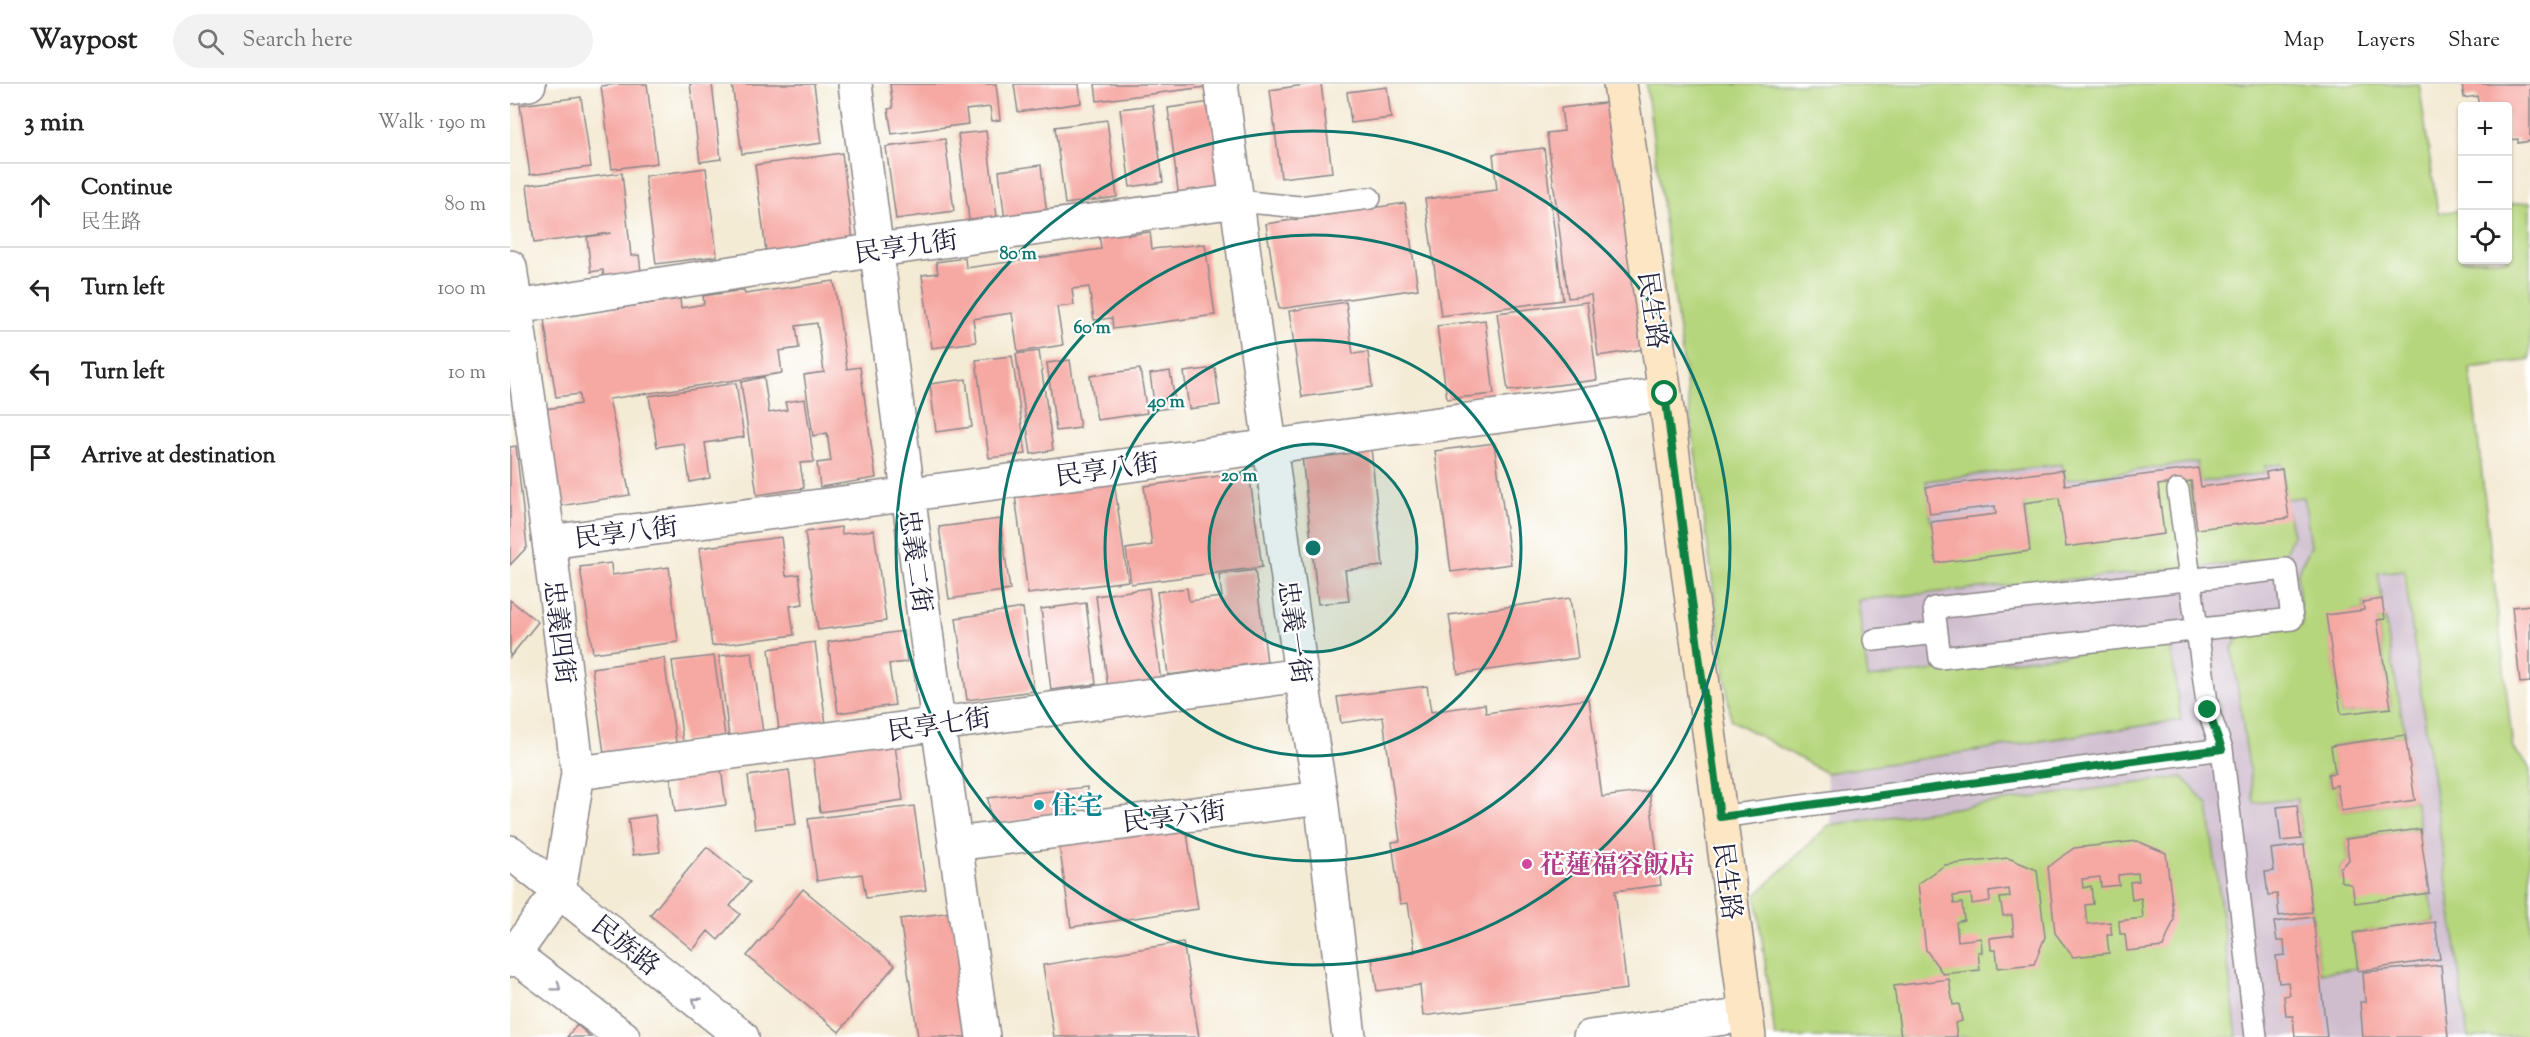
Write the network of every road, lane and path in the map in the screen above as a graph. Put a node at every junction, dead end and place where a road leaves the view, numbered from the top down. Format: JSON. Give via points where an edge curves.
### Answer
{"nodes":[{"id":1,"x":529,"y":84,"type":"edge"},
{"id":2,"x":855,"y":84,"type":"edge"},
{"id":3,"x":1221,"y":84,"type":"edge"},
{"id":4,"x":1620,"y":84,"type":"edge"},
{"id":5,"x":510,"y":87,"type":"edge"},
{"id":6,"x":1370,"y":198,"type":"dead end"},
{"id":7,"x":1237,"y":201,"type":"junction"},
{"id":8,"x":877,"y":250,"type":"junction"},
{"id":9,"x":510,"y":267,"type":"edge"},
{"id":10,"x":513,"y":310,"type":"edge"},
{"id":11,"x":1665,"y":394,"type":"junction"},
{"id":12,"x":1269,"y":447,"type":"junction"},
{"id":13,"x":2178,"y":490,"type":"dead end"},
{"id":14,"x":908,"y":495,"type":"junction"},
{"id":15,"x":549,"y":542,"type":"junction"},
{"id":16,"x":2190,"y":580,"type":"junction"},
{"id":17,"x":2197,"y":629,"type":"junction"},
{"id":18,"x":1937,"y":633,"type":"junction"},
{"id":19,"x":1874,"y":640,"type":"dead end"},
{"id":20,"x":1301,"y":675,"type":"junction"},
{"id":21,"x":938,"y":724,"type":"junction"},
{"id":22,"x":2222,"y":749,"type":"junction"},
{"id":23,"x":578,"y":773,"type":"junction"},
{"id":24,"x":1321,"y":798,"type":"junction"},
{"id":25,"x":1720,"y":817,"type":"junction"},
{"id":26,"x":955,"y":844,"type":"junction"},
{"id":27,"x":510,"y":852,"type":"edge"},
{"id":28,"x":559,"y":891,"type":"junction"},
{"id":29,"x":511,"y":956,"type":"edge"},
{"id":30,"x":1747,"y":1026,"type":"edge"},
{"id":31,"x":623,"y":1037,"type":"edge"},
{"id":32,"x":742,"y":1037,"type":"edge"},
{"id":33,"x":983,"y":1037,"type":"edge"},
{"id":34,"x":1349,"y":1037,"type":"edge"},
{"id":35,"x":1590,"y":1037,"type":"edge"},
{"id":36,"x":2256,"y":1037,"type":"edge"}],
"edges":[{"from":1,"to":5,"type":"street"},
{"from":2,"to":8,"type":"street","name":"忠義二街"},
{"from":3,"to":7,"type":"street","name":"忠義一街"},
{"from":4,"to":11,"type":"main road","name":"民生路"},
{"from":6,"to":7,"type":"lane","name":"民享九街","via":[[1300,207]]},
{"from":7,"to":8,"type":"street","name":"民享九街"},
{"from":7,"to":12,"type":"street","name":"忠義一街"},
{"from":8,"to":10,"type":"street","name":"民享九街"},
{"from":8,"to":14,"type":"street","name":"忠義二街"},
{"from":9,"to":10,"type":"street","name":"忠義四街"},
{"from":10,"to":15,"type":"street","name":"忠義四街"},
{"from":11,"to":12,"type":"street","name":"民享八街"},
{"from":11,"to":25,"type":"main road","name":"民生路"},
{"from":12,"to":14,"type":"street","name":"民享八街"},
{"from":12,"to":20,"type":"street","name":"忠義一街"},
{"from":13,"to":16,"type":"lane"},
{"from":14,"to":15,"type":"street","name":"民享八街"},
{"from":14,"to":21,"type":"street","name":"忠義二街"},
{"from":15,"to":23,"type":"street","name":"忠義四街"},
{"from":16,"to":17,"type":"lane"},
{"from":16,"to":17,"type":"lane","via":[[2286,569],[2292,619]]},
{"from":16,"to":18,"type":"lane","via":[[1934,608]]},
{"from":17,"to":18,"type":"lane","via":[[1940,658]]},
{"from":17,"to":22,"type":"lane","via":[[2208,710]]},
{"from":18,"to":19,"type":"lane"},
{"from":20,"to":21,"type":"street","name":"民享七街"},
{"from":20,"to":24,"type":"street","name":"忠義一街"},
{"from":21,"to":23,"type":"street","name":"民享七街"},
{"from":21,"to":26,"type":"street","name":"忠義二街"},
{"from":22,"to":25,"type":"lane"},
{"from":22,"to":36,"type":"lane"},
{"from":23,"to":28,"type":"street","name":"忠義四街"},
{"from":24,"to":26,"type":"street","name":"民享六街"},
{"from":24,"to":34,"type":"street","name":"忠義一街"},
{"from":25,"to":30,"type":"main road","name":"民生路"},
{"from":26,"to":33,"type":"street","name":"忠義二街"},
{"from":27,"to":28,"type":"street","name":"民族路"},
{"from":28,"to":29,"type":"street"},
{"from":32,"to":28,"type":"street","name":"民族路","one_way":true},
{"from":29,"to":31,"type":"street","one_way":true},
{"from":30,"to":35,"type":"street"}]}
